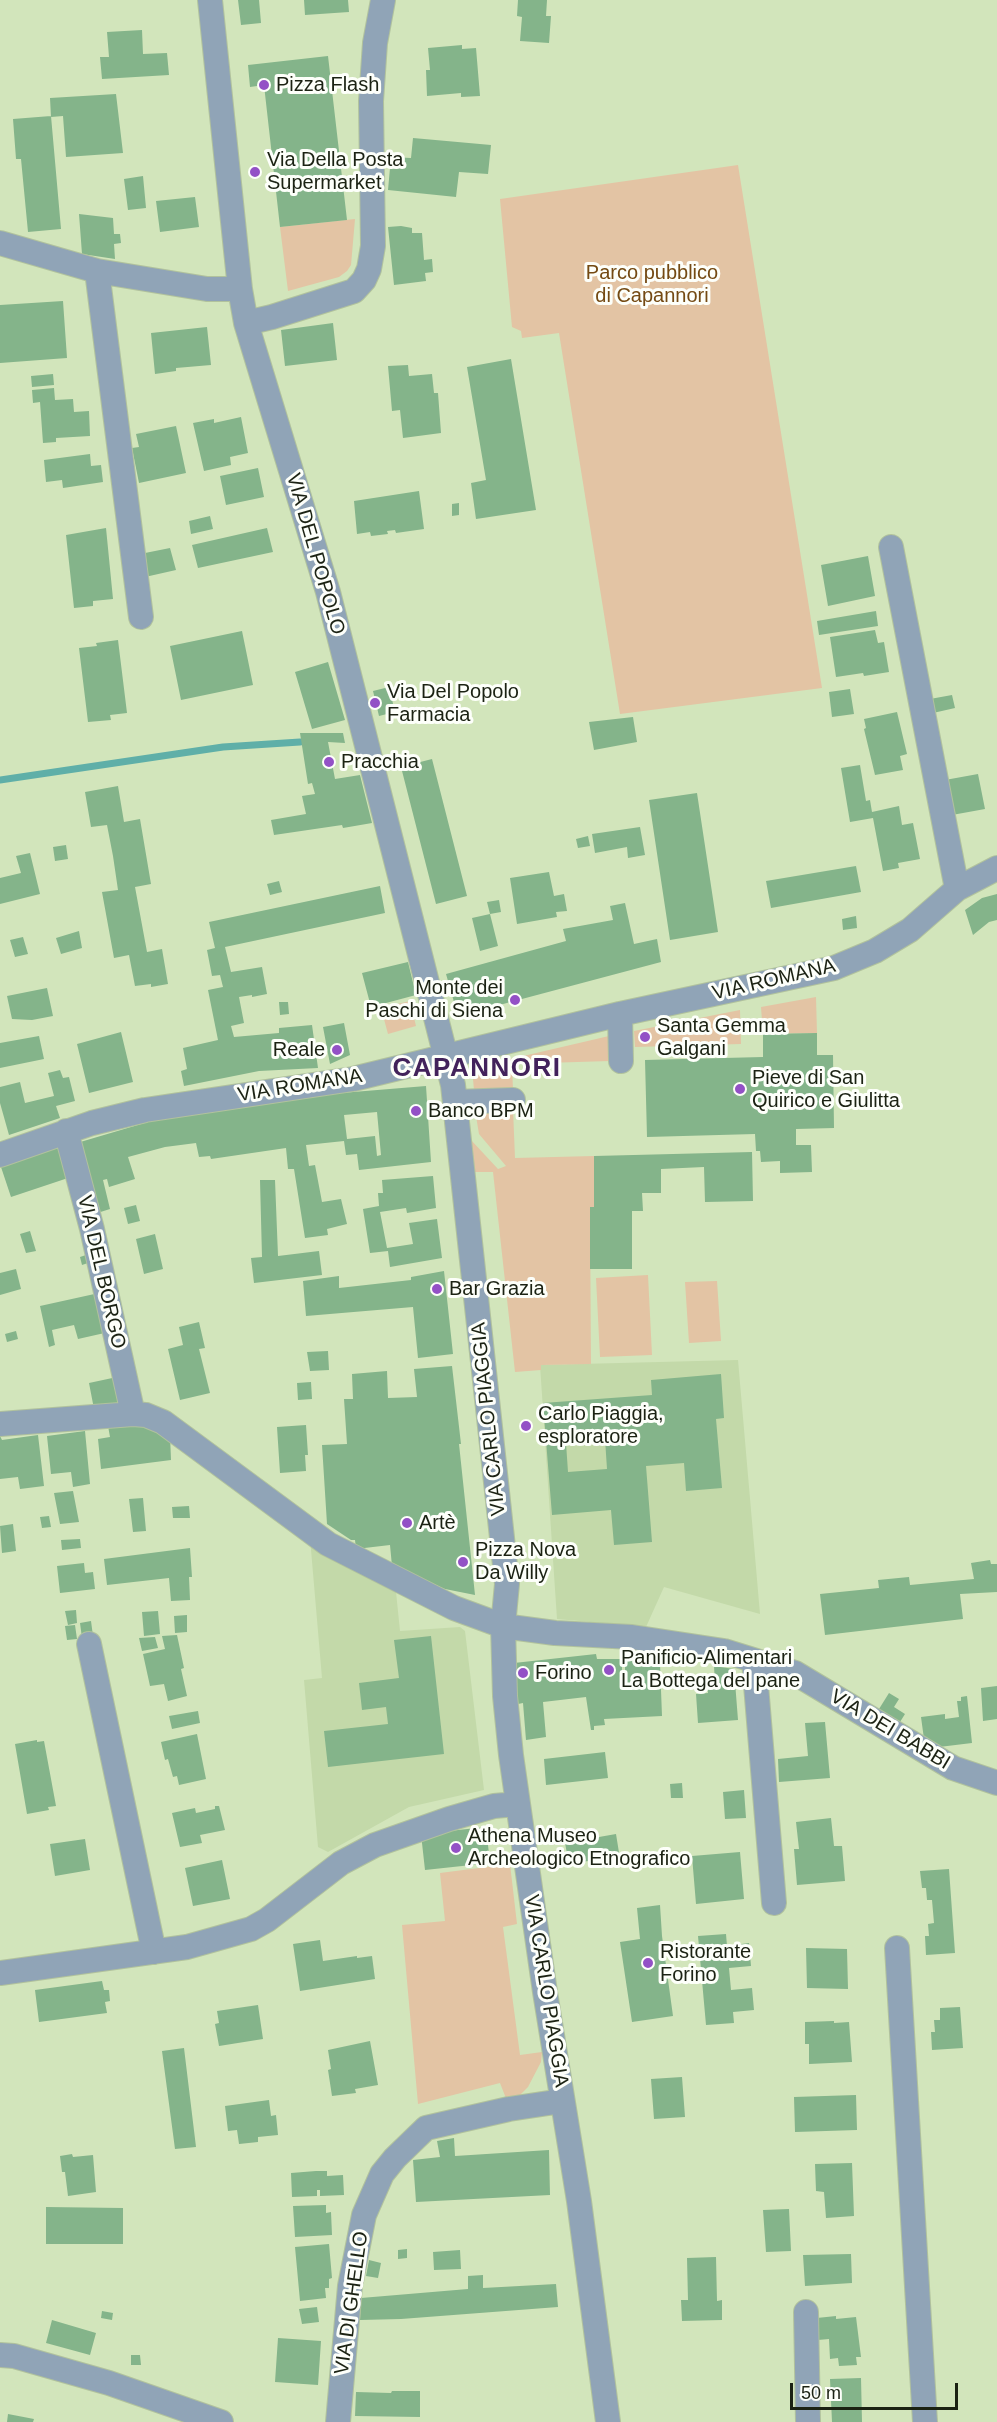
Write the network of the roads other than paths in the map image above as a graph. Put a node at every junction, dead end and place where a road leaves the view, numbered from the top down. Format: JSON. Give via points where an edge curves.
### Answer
{"nodes":[{"id":1,"x":210,"y":0,"type":"edge"},
{"id":2,"x":383,"y":0,"type":"edge"},
{"id":3,"x":0,"y":243,"type":"edge"},
{"id":4,"x":97,"y":272,"type":"junction"},
{"id":5,"x":240,"y":290,"type":"junction"},
{"id":6,"x":246,"y":323,"type":"junction"},
{"id":7,"x":891,"y":547,"type":"dead end"},
{"id":8,"x":141,"y":618,"type":"dead end"},
{"id":9,"x":997,"y":868,"type":"edge"},
{"id":10,"x":957,"y":889,"type":"junction"},
{"id":11,"x":620,"y":1014,"type":"junction"},
{"id":12,"x":448,"y":1057,"type":"junction"},
{"id":13,"x":621,"y":1061,"type":"dead end"},
{"id":14,"x":513,"y":1100,"type":"dead end"},
{"id":15,"x":455,"y":1101,"type":"junction"},
{"id":16,"x":66,"y":1131,"type":"junction"},
{"id":17,"x":0,"y":1155,"type":"edge"},
{"id":18,"x":133,"y":1414,"type":"junction"},
{"id":19,"x":0,"y":1424,"type":"edge"},
{"id":20,"x":503,"y":1626,"type":"junction"},
{"id":21,"x":89,"y":1644,"type":"dead end"},
{"id":22,"x":754,"y":1660,"type":"junction"},
{"id":23,"x":997,"y":1783,"type":"edge"},
{"id":24,"x":517,"y":1804,"type":"junction"},
{"id":25,"x":774,"y":1903,"type":"dead end"},
{"id":26,"x":897,"y":1948,"type":"dead end"},
{"id":27,"x":154,"y":1952,"type":"junction"},
{"id":28,"x":0,"y":1973,"type":"edge"},
{"id":29,"x":562,"y":2101,"type":"junction"},
{"id":30,"x":806,"y":2312,"type":"dead end"},
{"id":31,"x":0,"y":2355,"type":"edge"},
{"id":32,"x":220,"y":2422,"type":"edge"},
{"id":33,"x":338,"y":2422,"type":"edge"},
{"id":34,"x":608,"y":2422,"type":"edge"},
{"id":35,"x":808,"y":2422,"type":"edge"},
{"id":36,"x":925,"y":2422,"type":"edge"}],
"edges":[{"from":1,"to":5,"type":"street","name":"VIA DEL POPOLO"},
{"from":2,"to":6,"type":"street","via":[[371,101],[373,246],[369,269],[354,291]]},
{"from":3,"to":4,"type":"street"},
{"from":4,"to":5,"type":"street","via":[[207,289]]},
{"from":4,"to":8,"type":"street"},
{"from":5,"to":6,"type":"street","name":"VIA DEL POPOLO"},
{"from":6,"to":12,"type":"street","name":"VIA DEL POPOLO","via":[[328,592]]},
{"from":7,"to":10,"type":"street"},
{"from":9,"to":10,"type":"street","name":"VIA ROMANA"},
{"from":10,"to":11,"type":"street","name":"VIA ROMANA","via":[[910,930],[875,951],[834,968]]},
{"from":11,"to":12,"type":"street","name":"VIA ROMANA"},
{"from":11,"to":13,"type":"street"},
{"from":12,"to":15,"type":"street","name":"VIA CARLO PIAGGIA"},
{"from":12,"to":16,"type":"street","name":"VIA ROMANA","via":[[331,1083],[145,1110]]},
{"from":14,"to":15,"type":"street"},
{"from":15,"to":20,"type":"street","name":"VIA CARLO PIAGGIA","via":[[507,1584]]},
{"from":16,"to":17,"type":"street","name":"VIA ROMANA"},
{"from":16,"to":18,"type":"street","name":"VIA DEL BORGO"},
{"from":18,"to":19,"type":"street","name":"VIA DEI BABBI"},
{"from":18,"to":20,"type":"street","name":"VIA DEI BABBI","via":[[163,1422],[328,1544],[454,1608]]},
{"from":20,"to":22,"type":"street","name":"VIA DEI BABBI","via":[[555,1634],[632,1637]]},
{"from":20,"to":24,"type":"street","name":"VIA CARLO PIAGGIA","via":[[505,1696]]},
{"from":21,"to":27,"type":"street"},
{"from":22,"to":23,"type":"street","name":"VIA DEI BABBI","via":[[795,1673],[952,1768]]},
{"from":22,"to":25,"type":"street"},
{"from":24,"to":27,"type":"street","via":[[494,1806],[375,1845],[341,1863],[251,1929]]},
{"from":24,"to":29,"type":"street","name":"VIA CARLO PIAGGIA"},
{"from":26,"to":36,"type":"street"},
{"from":27,"to":28,"type":"street"},
{"from":29,"to":33,"type":"street","name":"VIA DI GHELLO","via":[[426,2128],[382,2174],[364,2215],[350,2286]]},
{"from":29,"to":34,"type":"street","name":"VIA CARLO PIAGGIA"},
{"from":30,"to":35,"type":"street"},
{"from":31,"to":32,"type":"street","via":[[110,2383]]}]}
